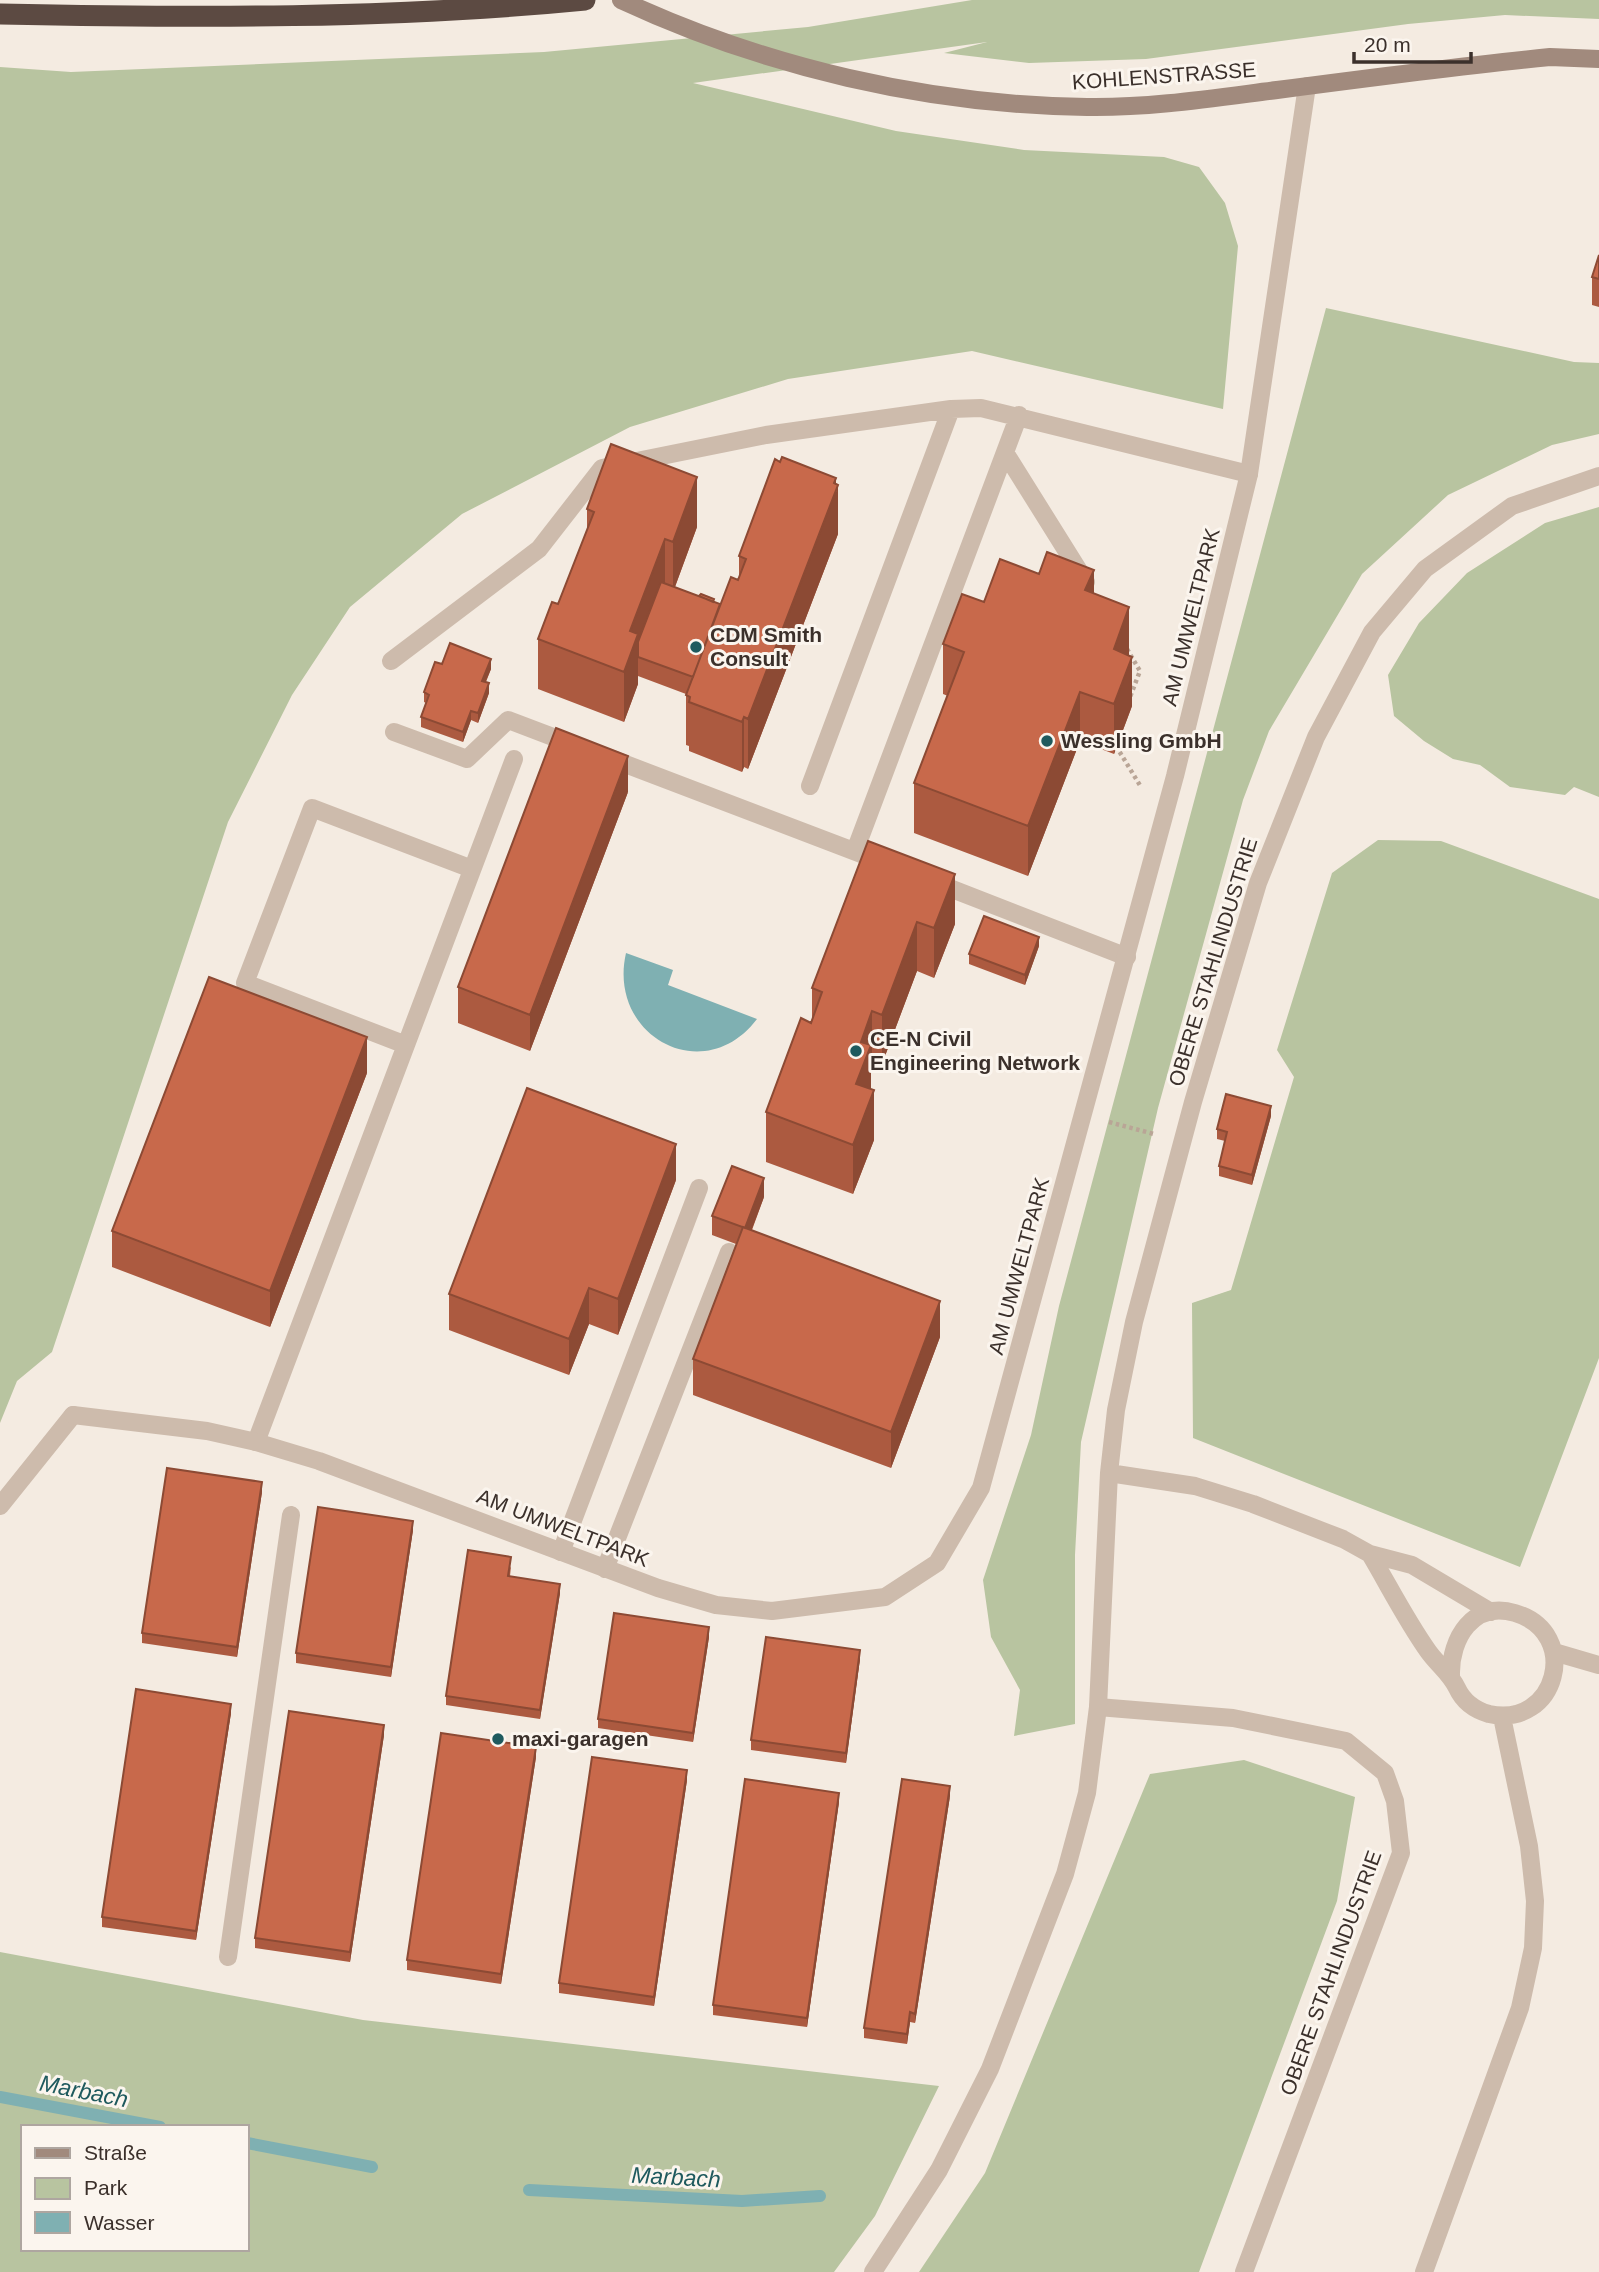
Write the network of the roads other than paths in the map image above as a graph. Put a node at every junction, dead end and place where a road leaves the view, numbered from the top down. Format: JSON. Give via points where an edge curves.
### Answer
{"nodes":[{"id":1,"x":585,"y":0,"type":"edge"},
{"id":2,"x":621,"y":0,"type":"edge"},
{"id":3,"x":0,"y":15,"type":"edge"},
{"id":4,"x":1599,"y":59,"type":"edge"},
{"id":5,"x":1307,"y":86,"type":"junction"},
{"id":6,"x":951,"y":408,"type":"junction"},
{"id":7,"x":1019,"y":415,"type":"junction"},
{"id":8,"x":1006,"y":454,"type":"junction"},
{"id":9,"x":1248,"y":474,"type":"junction"},
{"id":10,"x":1599,"y":476,"type":"edge"},
{"id":11,"x":1092,"y":592,"type":"edge"},
{"id":12,"x":391,"y":661,"type":"dead end"},
{"id":13,"x":394,"y":733,"type":"dead end"},
{"id":14,"x":514,"y":759,"type":"dead end"},
{"id":15,"x":810,"y":786,"type":"dead end"},
{"id":16,"x":855,"y":851,"type":"junction"},
{"id":17,"x":472,"y":869,"type":"junction"},
{"id":18,"x":1126,"y":957,"type":"junction"},
{"id":19,"x":406,"y":1045,"type":"junction"},
{"id":20,"x":699,"y":1188,"type":"dead end"},
{"id":21,"x":729,"y":1252,"type":"dead end"},
{"id":22,"x":256,"y":1442,"type":"junction"},
{"id":23,"x":1110,"y":1473,"type":"junction"},
{"id":24,"x":0,"y":1506,"type":"edge"},
{"id":25,"x":290,"y":1515,"type":"dead end"},
{"id":26,"x":561,"y":1552,"type":"junction"},
{"id":27,"x":1370,"y":1554,"type":"junction"},
{"id":28,"x":605,"y":1569,"type":"junction"},
{"id":29,"x":1491,"y":1612,"type":"junction"},
{"id":30,"x":1554,"y":1652,"type":"junction"},
{"id":31,"x":1599,"y":1665,"type":"edge"},
{"id":32,"x":1451,"y":1675,"type":"junction"},
{"id":33,"x":1098,"y":1707,"type":"junction"},
{"id":34,"x":1502,"y":1717,"type":"junction"},
{"id":35,"x":228,"y":1957,"type":"dead end"},
{"id":36,"x":873,"y":2272,"type":"edge"},
{"id":37,"x":1244,"y":2272,"type":"edge"},
{"id":38,"x":1424,"y":2272,"type":"edge"}],
"edges":[{"from":1,"to":3,"type":"highway","via":[[411,13],[192,18]]},
{"from":2,"to":5,"type":"street","name":"KOHLENSTRASSE","via":[[706,36],[810,69],[988,101],[1088,107],[1198,100]]},
{"from":4,"to":5,"type":"street","name":"KOHLENSTRASSE","via":[[1550,57]]},
{"from":5,"to":9,"type":"street","name":"AM UMWELTPARK"},
{"from":6,"to":7,"type":"street"},
{"from":6,"to":12,"type":"street","via":[[766,435],[601,468],[539,549]]},
{"from":6,"to":15,"type":"street"},
{"from":7,"to":8,"type":"street"},
{"from":7,"to":9,"type":"street"},
{"from":8,"to":11,"type":"street"},
{"from":8,"to":16,"type":"street"},
{"from":9,"to":18,"type":"street","name":"AM UMWELTPARK"},
{"from":10,"to":23,"type":"street","name":"OBERE STAHLINDUSTRIE","via":[[1512,506],[1425,569],[1372,632],[1316,737],[1258,883],[1182,1142],[1134,1322],[1116,1410]]},
{"from":13,"to":16,"type":"street","via":[[467,759],[508,720]]},
{"from":14,"to":17,"type":"street"},
{"from":16,"to":18,"type":"street"},
{"from":17,"to":19,"type":"street"},
{"from":17,"to":19,"type":"street","via":[[312,808],[244,983]]},
{"from":18,"to":28,"type":"street","name":"AM UMWELTPARK","via":[[981,1488],[937,1563],[885,1597],[772,1611],[716,1605]]},
{"from":19,"to":22,"type":"street"},
{"from":20,"to":26,"type":"street"},
{"from":21,"to":28,"type":"street"},
{"from":22,"to":24,"type":"street","name":"AM UMWELTPARK","via":[[207,1431],[73,1415]]},
{"from":22,"to":26,"type":"street","name":"AM UMWELTPARK","via":[[319,1461]]},
{"from":23,"to":27,"type":"street","via":[[1195,1486],[1317,1529]]},
{"from":23,"to":33,"type":"street","name":"OBERE STAHLINDUSTRIE"},
{"from":25,"to":35,"type":"street"},
{"from":26,"to":28,"type":"street","name":"AM UMWELTPARK"},
{"from":27,"to":29,"type":"street","via":[[1412,1565]]},
{"from":27,"to":32,"type":"street","via":[[1428,1652]]},
{"from":29,"to":30,"type":"street","via":[[1512,1611],[1531,1619],[1546,1633]]},
{"from":29,"to":32,"type":"street","via":[[1472,1620],[1458,1635],[1451,1654]]},
{"from":30,"to":31,"type":"street"},
{"from":30,"to":34,"type":"street","via":[[1554,1676],[1544,1697],[1525,1712]]},
{"from":32,"to":34,"type":"street","via":[[1470,1704]]},
{"from":33,"to":36,"type":"street","name":"OBERE STAHLINDUSTRIE","via":[[1087,1793],[1065,1874],[1024,1986],[990,2069],[939,2170]]},
{"from":33,"to":37,"type":"street","name":"OBERE STAHLINDUSTRIE","via":[[1233,1718],[1346,1741],[1385,1773],[1395,1801],[1401,1853]]},
{"from":34,"to":38,"type":"street","via":[[1529,1846],[1535,1902],[1533,1948],[1520,2008]]}]}
